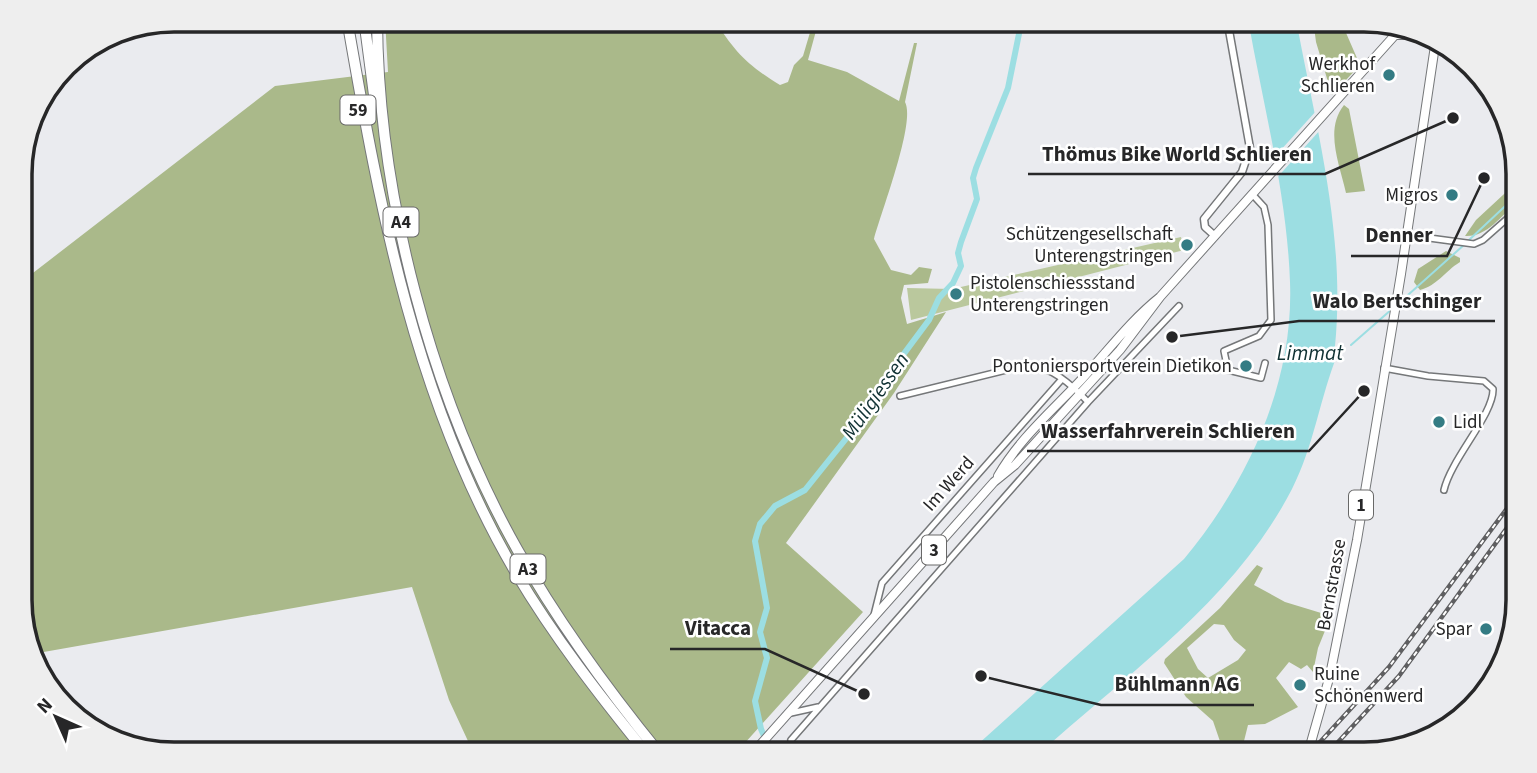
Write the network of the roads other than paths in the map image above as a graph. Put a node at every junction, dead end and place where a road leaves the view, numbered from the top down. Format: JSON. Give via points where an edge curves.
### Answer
{"nodes":[{"id":1,"x":343,"y":32,"type":"edge"},
{"id":2,"x":349,"y":32,"type":"edge"},
{"id":3,"x":366,"y":32,"type":"edge"},
{"id":4,"x":377,"y":32,"type":"edge"},
{"id":5,"x":1230,"y":32,"type":"edge"},
{"id":6,"x":1393,"y":35,"type":"edge"},
{"id":7,"x":1436,"y":51,"type":"edge"},
{"id":8,"x":376,"y":179,"type":"junction"},
{"id":9,"x":1252,"y":194,"type":"junction"},
{"id":10,"x":1506,"y":220,"type":"edge"},
{"id":11,"x":1407,"y":235,"type":"junction"},
{"id":12,"x":1214,"y":236,"type":"junction"},
{"id":13,"x":1179,"y":306,"type":"dead end"},
{"id":14,"x":1265,"y":363,"type":"dead end"},
{"id":15,"x":1384,"y":368,"type":"junction"},
{"id":16,"x":440,"y":373,"type":"junction"},
{"id":17,"x":1062,"y":379,"type":"junction"},
{"id":18,"x":1076,"y":391,"type":"junction"},
{"id":19,"x":900,"y":397,"type":"dead end"},
{"id":20,"x":1088,"y":402,"type":"junction"},
{"id":21,"x":1444,"y":490,"type":"dead end"},
{"id":22,"x":874,"y":617,"type":"junction"},
{"id":23,"x":818,"y":708,"type":"junction"},
{"id":24,"x":788,"y":714,"type":"junction"},
{"id":25,"x":791,"y":740,"type":"dead end"},
{"id":26,"x":1312,"y":741,"type":"edge"},
{"id":27,"x":642,"y":742,"type":"edge"},
{"id":28,"x":643,"y":742,"type":"edge"},
{"id":29,"x":762,"y":742,"type":"edge"}],
"edges":[{"from":1,"to":8,"type":"highway","number":"59"},
{"from":2,"to":8,"type":"highway"},
{"from":3,"to":16,"type":"highway","number":"A3","via":[[398,234],[432,361]]},
{"from":4,"to":16,"type":"highway","number":"A4","via":[[380,99],[393,184]]},
{"from":5,"to":12,"type":"street","via":[[1250,148],[1242,172],[1204,219]]},
{"from":6,"to":9,"type":"main road","number":"3"},
{"from":7,"to":11,"type":"main road","name":"Bernstrasse","number":"1"},
{"from":8,"to":27,"type":"highway","number":"A3","via":[[418,346],[467,478],[517,575],[582,671]]},
{"from":9,"to":12,"type":"main road","number":"3"},
{"from":9,"to":14,"type":"street","via":[[1264,207],[1268,225],[1271,320],[1259,336],[1224,351],[1224,360],[1228,370],[1261,379]]},
{"from":10,"to":11,"type":"street","via":[[1483,240],[1469,245]]},
{"from":11,"to":15,"type":"main road","name":"Bernstrasse","number":"1"},
{"from":12,"to":18,"type":"main road","number":"3","via":[[1132,321]]},
{"from":13,"to":20,"type":"street"},
{"from":15,"to":21,"type":"street","via":[[1484,381],[1493,389],[1490,404],[1447,475]]},
{"from":15,"to":26,"type":"main road","name":"Bernstrasse","number":"1","via":[[1340,631]]},
{"from":16,"to":28,"type":"highway","number":"A3","via":[[476,466],[516,548]]},
{"from":17,"to":18,"type":"street"},
{"from":17,"to":19,"type":"street","via":[[1039,366],[1027,365]]},
{"from":17,"to":22,"type":"street","name":"Im Werd","via":[[882,583]]},
{"from":18,"to":20,"type":"street"},
{"from":18,"to":22,"type":"main road","number":"3"},
{"from":20,"to":23,"type":"street"},
{"from":22,"to":24,"type":"main road","number":"3"},
{"from":23,"to":24,"type":"street"},
{"from":23,"to":25,"type":"street"},
{"from":24,"to":29,"type":"main road","number":"3"}]}
